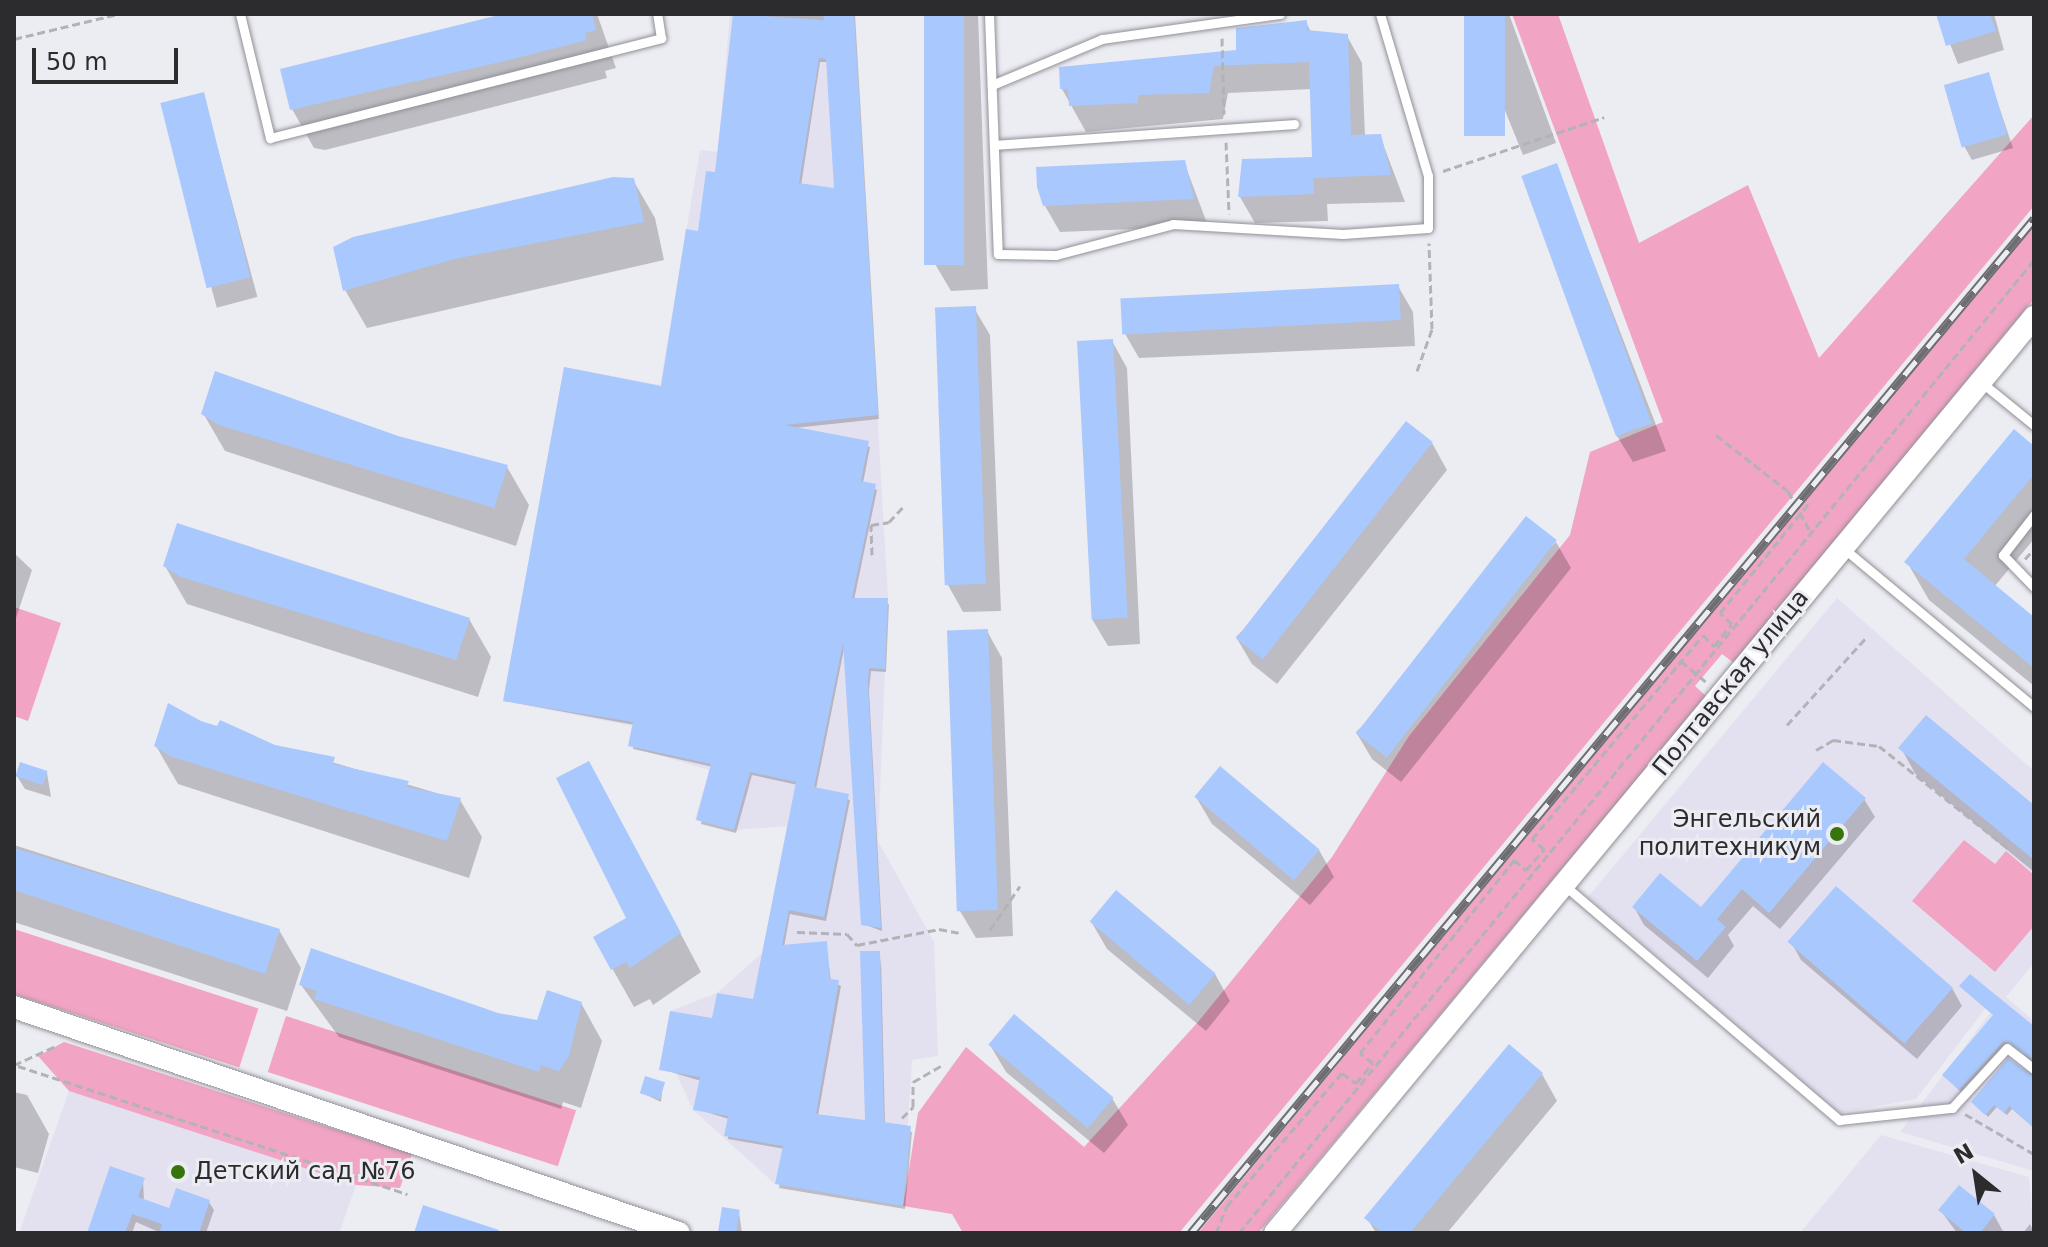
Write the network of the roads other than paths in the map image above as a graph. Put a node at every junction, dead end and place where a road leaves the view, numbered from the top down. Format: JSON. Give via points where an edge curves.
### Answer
{"nodes":[{"id":1,"x":240,"y":14,"type":"edge"},
{"id":2,"x":657,"y":14,"type":"edge"},
{"id":3,"x":989,"y":14,"type":"edge"},
{"id":4,"x":1280,"y":14,"type":"edge"},
{"id":5,"x":1380,"y":14,"type":"edge"},
{"id":6,"x":992,"y":85,"type":"junction"},
{"id":7,"x":1294,"y":124,"type":"dead end"},
{"id":8,"x":994,"y":145,"type":"junction"},
{"id":9,"x":2034,"y":317,"type":"edge"},
{"id":10,"x":1980,"y":381,"type":"junction"},
{"id":11,"x":2034,"y":425,"type":"edge"},
{"id":12,"x":2034,"y":515,"type":"edge"},
{"id":13,"x":1842,"y":547,"type":"junction"},
{"id":14,"x":2034,"y":587,"type":"edge"},
{"id":15,"x":2034,"y":707,"type":"edge"},
{"id":16,"x":1564,"y":885,"type":"junction"},
{"id":17,"x":14,"y":1007,"type":"edge"},
{"id":18,"x":2034,"y":1069,"type":"edge"},
{"id":19,"x":679,"y":1233,"type":"edge"},
{"id":20,"x":1275,"y":1233,"type":"edge"}],
"edges":[{"from":1,"to":2,"type":"lane","via":[[270,138],[661,38]]},
{"from":3,"to":6,"type":"lane"},
{"from":4,"to":6,"type":"lane","via":[[1102,39]]},
{"from":5,"to":8,"type":"lane","via":[[1428,176],[1428,228],[1343,234],[1173,224],[1056,255],[998,254]]},
{"from":6,"to":8,"type":"lane"},
{"from":7,"to":8,"type":"lane"},
{"from":9,"to":10,"type":"street","name":"Полтавская улица"},
{"from":10,"to":11,"type":"lane"},
{"from":10,"to":13,"type":"street","name":"Полтавская улица"},
{"from":12,"to":14,"type":"lane","via":[[2003,555]]},
{"from":13,"to":15,"type":"lane"},
{"from":13,"to":16,"type":"street","name":"Полтавская улица"},
{"from":16,"to":18,"type":"lane","via":[[1839,1120],[1952,1108],[2007,1048]]},
{"from":16,"to":20,"type":"street","name":"Полтавская улица"},
{"from":17,"to":19,"type":"street"}]}
